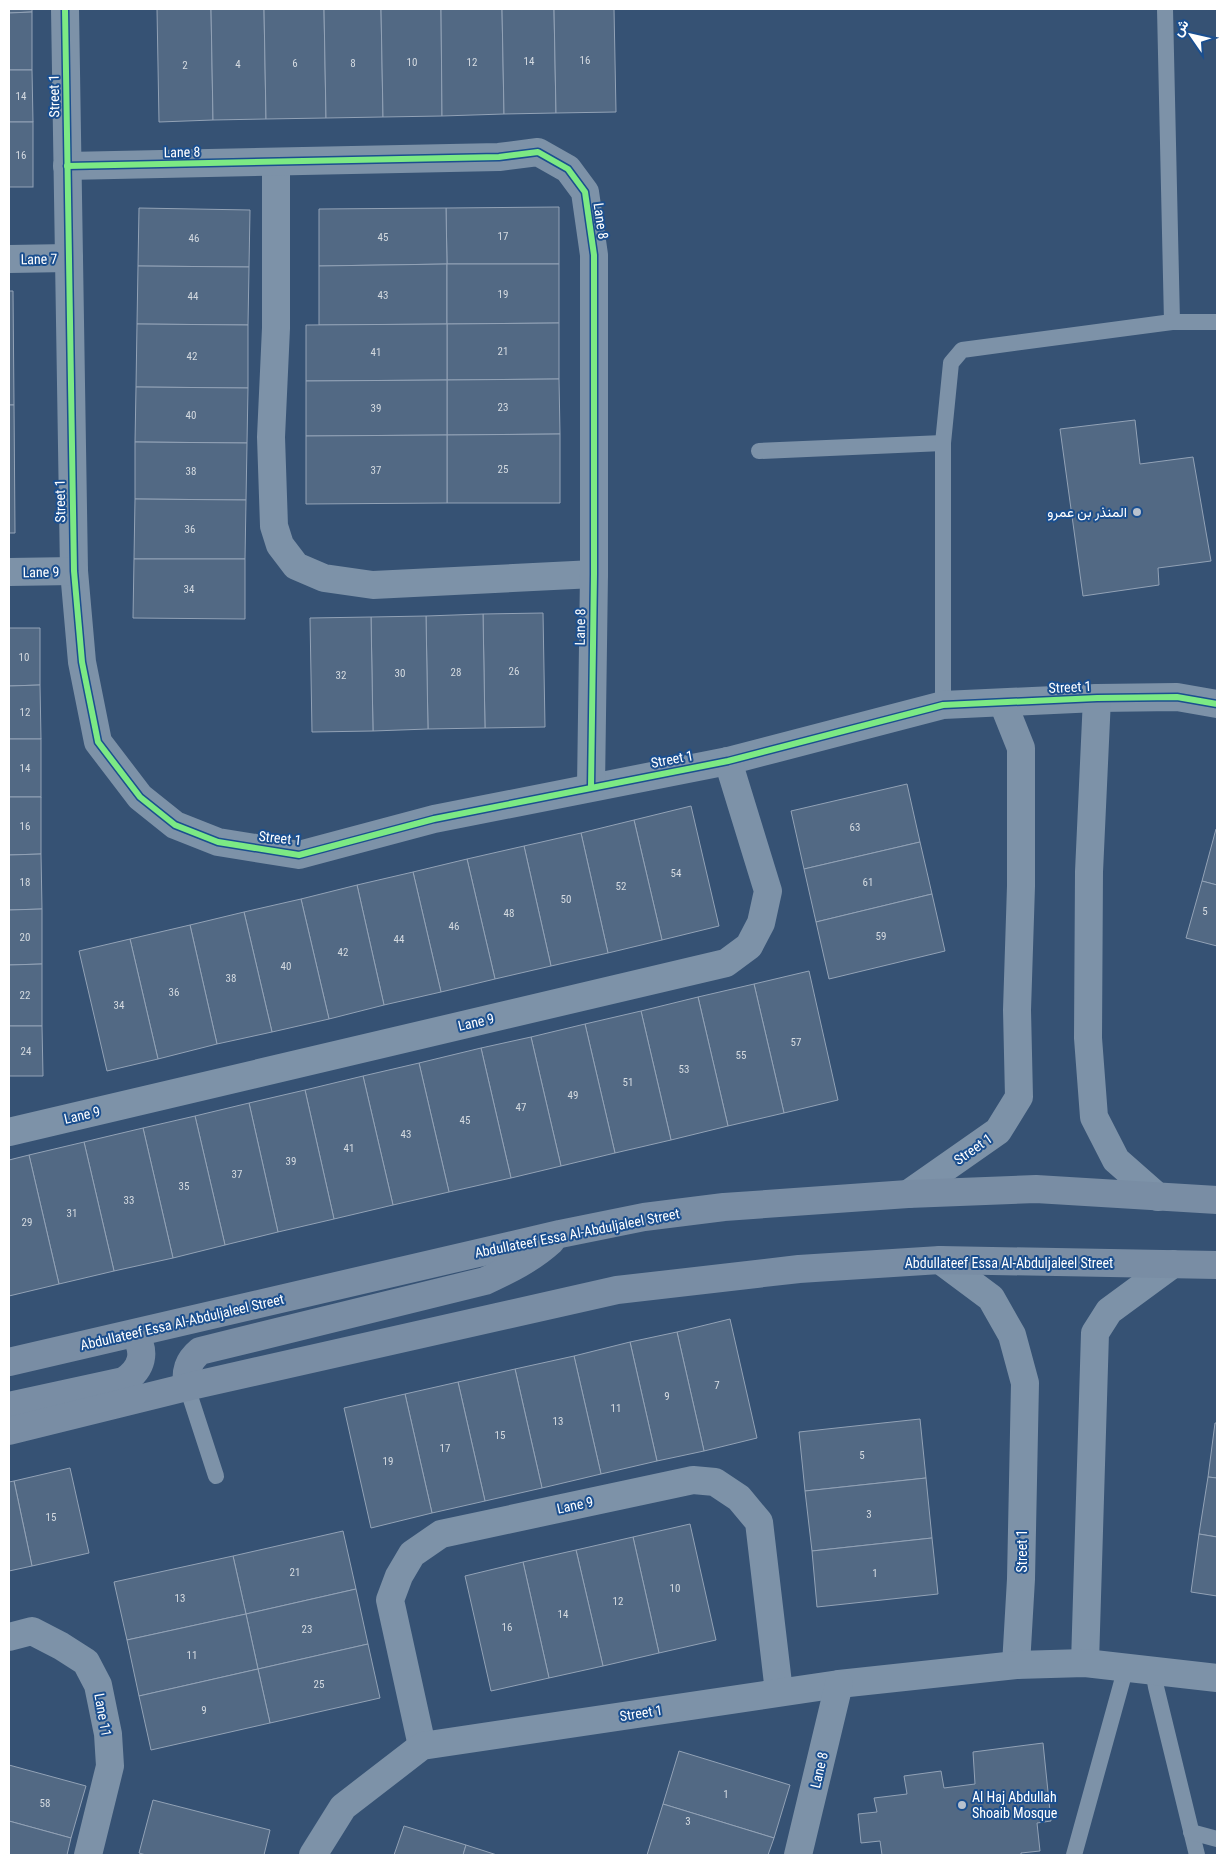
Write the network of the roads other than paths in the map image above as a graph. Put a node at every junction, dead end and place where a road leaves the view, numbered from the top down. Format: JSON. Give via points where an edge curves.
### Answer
{"nodes":[{"id":1,"x":65,"y":9,"type":"edge"},
{"id":2,"x":1165,"y":9,"type":"edge"},
{"id":3,"x":276,"y":162,"type":"junction"},
{"id":4,"x":67,"y":166,"type":"junction"},
{"id":5,"x":69,"y":258,"type":"junction"},
{"id":6,"x":9,"y":259,"type":"edge"},
{"id":7,"x":1172,"y":322,"type":"junction"},
{"id":8,"x":1217,"y":322,"type":"edge"},
{"id":9,"x":943,"y":443,"type":"junction"},
{"id":10,"x":759,"y":451,"type":"dead end"},
{"id":11,"x":74,"y":571,"type":"junction"},
{"id":12,"x":9,"y":572,"type":"edge"},
{"id":13,"x":594,"y":574,"type":"junction"},
{"id":14,"x":1097,"y":698,"type":"junction"},
{"id":15,"x":1003,"y":703,"type":"junction"},
{"id":16,"x":1217,"y":704,"type":"edge"},
{"id":17,"x":943,"y":705,"type":"junction"},
{"id":18,"x":728,"y":761,"type":"junction"},
{"id":19,"x":591,"y":787,"type":"junction"},
{"id":20,"x":9,"y":1132,"type":"edge"},
{"id":21,"x":908,"y":1194,"type":"junction"},
{"id":22,"x":1158,"y":1197,"type":"junction"},
{"id":23,"x":1217,"y":1200,"type":"edge"},
{"id":24,"x":560,"y":1234,"type":"junction"},
{"id":25,"x":940,"y":1260,"type":"junction"},
{"id":26,"x":1173,"y":1264,"type":"junction"},
{"id":27,"x":1217,"y":1265,"type":"edge"},
{"id":28,"x":134,"y":1334,"type":"junction"},
{"id":29,"x":9,"y":1362,"type":"edge"},
{"id":30,"x":187,"y":1388,"type":"junction"},
{"id":31,"x":9,"y":1406,"type":"edge"},
{"id":32,"x":9,"y":1431,"type":"edge"},
{"id":33,"x":216,"y":1476,"type":"dead end"},
{"id":34,"x":9,"y":1637,"type":"edge"},
{"id":35,"x":1085,"y":1663,"type":"junction"},
{"id":36,"x":1016,"y":1665,"type":"junction"},
{"id":37,"x":1126,"y":1667,"type":"junction"},
{"id":38,"x":1153,"y":1670,"type":"junction"},
{"id":39,"x":1217,"y":1678,"type":"edge"},
{"id":40,"x":839,"y":1684,"type":"junction"},
{"id":41,"x":779,"y":1692,"type":"junction"},
{"id":42,"x":422,"y":1746,"type":"junction"},
{"id":43,"x":1191,"y":1832,"type":"junction"},
{"id":44,"x":1217,"y":1838,"type":"edge"},
{"id":45,"x":88,"y":1855,"type":"edge"},
{"id":46,"x":313,"y":1855,"type":"edge"},
{"id":47,"x":798,"y":1855,"type":"edge"},
{"id":48,"x":1074,"y":1855,"type":"edge"},
{"id":49,"x":1197,"y":1855,"type":"edge"}],
"edges":[{"from":1,"to":4,"type":"street","name":"Street 1"},
{"from":2,"to":7,"type":"lane"},
{"from":3,"to":4,"type":"street","name":"Lane 8"},
{"from":3,"to":13,"type":"street","name":"Lane 8","via":[[499,157],[538,152],[568,169],[585,192],[594,255]]},
{"from":3,"to":13,"type":"street","via":[[276,328],[271,437],[274,526],[280,545],[296,566],[324,578],[373,585]]},
{"from":4,"to":5,"type":"street","name":"Street 1"},
{"from":5,"to":6,"type":"street","name":"Lane 7"},
{"from":5,"to":11,"type":"street","name":"Street 1"},
{"from":7,"to":8,"type":"lane"},
{"from":7,"to":9,"type":"lane","via":[[962,350],[952,363]]},
{"from":9,"to":10,"type":"lane"},
{"from":9,"to":17,"type":"lane"},
{"from":11,"to":12,"type":"street","name":"Lane 9"},
{"from":11,"to":19,"type":"street","name":"Street 1","via":[[82,662],[98,742],[140,797],[175,825],[218,842],[299,856],[434,819]]},
{"from":13,"to":19,"type":"street","name":"Lane 8"},
{"from":14,"to":15,"type":"street","name":"Street 1"},
{"from":14,"to":16,"type":"street","name":"Street 1","via":[[1177,697]]},
{"from":14,"to":22,"type":"street","name":"Street 1","via":[[1089,872],[1088,1038],[1094,1116],[1116,1160]]},
{"from":15,"to":17,"type":"street","name":"Street 1"},
{"from":15,"to":21,"type":"street","name":"Street 1","via":[[1021,748],[1019,1097],[998,1131]]},
{"from":17,"to":18,"type":"street","name":"Street 1"},
{"from":18,"to":19,"type":"street","name":"Street 1"},
{"from":18,"to":20,"type":"street","name":"Lane 9","via":[[768,891],[761,923],[749,946],[726,963]]},
{"from":21,"to":22,"type":"main road","name":"Abdullateef Essa Al-Abduljaleel Street","via":[[1036,1189]]},
{"from":21,"to":24,"type":"main road","name":"Abdullateef Essa Al-Abduljaleel Street","via":[[724,1206],[644,1217]]},
{"from":22,"to":23,"type":"main road","name":"Abdullateef Essa Al-Abduljaleel Street"},
{"from":24,"to":28,"type":"main road","name":"Abdullateef Essa Al-Abduljaleel Street"},
{"from":24,"to":30,"type":"main road","via":[[512,1269],[485,1280],[200,1350],[187,1366]]},
{"from":25,"to":26,"type":"main road","name":"Abdullateef Essa Al-Abduljaleel Street"},
{"from":25,"to":30,"type":"main road","name":"Abdullateef Essa Al-Abduljaleel Street","via":[[799,1269],[617,1290]]},
{"from":25,"to":36,"type":"street","name":"Street 1","via":[[991,1298],[1012,1335],[1025,1384]]},
{"from":26,"to":27,"type":"main road","name":"Abdullateef Essa Al-Abduljaleel Street"},
{"from":26,"to":35,"type":"street","via":[[1109,1310],[1095,1333]]},
{"from":28,"to":29,"type":"main road","name":"Abdullateef Essa Al-Abduljaleel Street"},
{"from":28,"to":31,"type":"main road","via":[[139,1341],[142,1358],[139,1367],[124,1381]]},
{"from":30,"to":32,"type":"main road","name":"Abdullateef Essa Al-Abduljaleel Street"},
{"from":30,"to":33,"type":"lane"},
{"from":34,"to":45,"type":"street","name":"Lane 11","via":[[32,1631],[61,1646],[86,1662],[98,1685],[108,1734],[110,1766]]},
{"from":35,"to":36,"type":"street","name":"Street 1"},
{"from":35,"to":37,"type":"street","name":"Street 1"},
{"from":36,"to":40,"type":"street","name":"Street 1"},
{"from":37,"to":38,"type":"street","name":"Street 1"},
{"from":37,"to":48,"type":"lane"},
{"from":38,"to":39,"type":"street","name":"Street 1"},
{"from":38,"to":43,"type":"lane"},
{"from":40,"to":41,"type":"street","name":"Street 1"},
{"from":40,"to":47,"type":"street","name":"Lane 8"},
{"from":41,"to":42,"type":"street","name":"Street 1"},
{"from":41,"to":42,"type":"street","name":"Lane 9","via":[[759,1522],[739,1498],[715,1482],[693,1480],[441,1534],[412,1554],[390,1600]]},
{"from":42,"to":46,"type":"street","name":"Street 1","via":[[343,1807]]},
{"from":43,"to":44,"type":"lane"},
{"from":43,"to":49,"type":"lane"}]}
